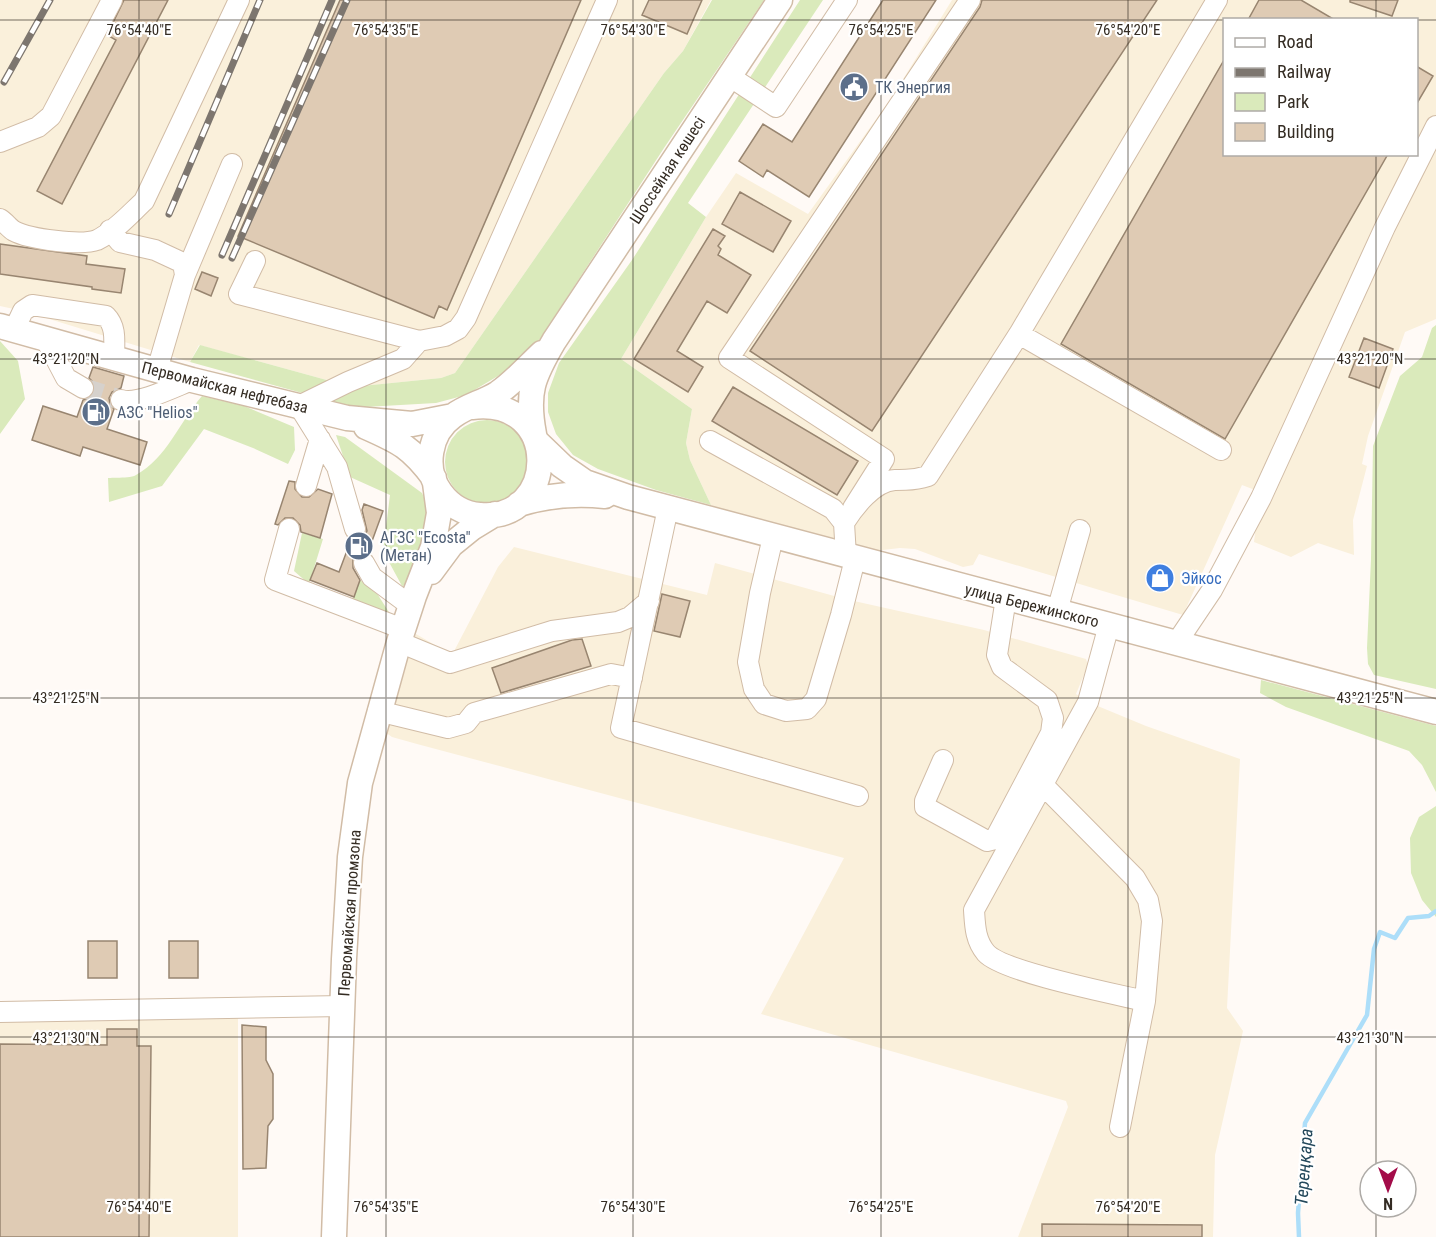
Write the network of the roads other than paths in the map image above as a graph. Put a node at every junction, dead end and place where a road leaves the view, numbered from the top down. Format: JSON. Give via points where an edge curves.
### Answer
{"nodes":[{"id":1,"x":112,"y":0,"type":"edge"},
{"id":2,"x":239,"y":0,"type":"edge"},
{"id":3,"x":607,"y":0,"type":"edge"},
{"id":4,"x":780,"y":0,"type":"edge"},
{"id":5,"x":847,"y":0,"type":"edge"},
{"id":6,"x":970,"y":0,"type":"edge"},
{"id":7,"x":1217,"y":0,"type":"edge"},
{"id":8,"x":729,"y":76,"type":"junction"},
{"id":9,"x":1436,"y":126,"type":"edge"},
{"id":10,"x":0,"y":142,"type":"edge"},
{"id":11,"x":232,"y":164,"type":"dead end"},
{"id":12,"x":0,"y":219,"type":"edge"},
{"id":13,"x":110,"y":230,"type":"junction"},
{"id":14,"x":255,"y":261,"type":"dead end"},
{"id":15,"x":185,"y":275,"type":"junction"},
{"id":16,"x":7,"y":328,"type":"edge"},
{"id":17,"x":1019,"y":333,"type":"junction"},
{"id":18,"x":46,"y":340,"type":"junction"},
{"id":19,"x":419,"y":341,"type":"junction"},
{"id":20,"x":554,"y":341,"type":"junction"},
{"id":21,"x":114,"y":358,"type":"junction"},
{"id":22,"x":157,"y":370,"type":"junction"},
{"id":23,"x":192,"y":380,"type":"junction"},
{"id":24,"x":83,"y":388,"type":"tunnel mouth"},
{"id":25,"x":121,"y":400,"type":"tunnel mouth"},
{"id":26,"x":299,"y":406,"type":"junction"},
{"id":27,"x":463,"y":411,"type":"junction"},
{"id":28,"x":347,"y":418,"type":"junction"},
{"id":29,"x":536,"y":438,"type":"junction"},
{"id":30,"x":320,"y":439,"type":"junction"},
{"id":31,"x":710,"y":441,"type":"dead end"},
{"id":32,"x":1221,"y":450,"type":"dead end"},
{"id":33,"x":434,"y":481,"type":"junction"},
{"id":34,"x":306,"y":486,"type":"dead end"},
{"id":35,"x":628,"y":497,"type":"junction"},
{"id":36,"x":519,"y":504,"type":"junction"},
{"id":37,"x":669,"y":508,"type":"junction"},
{"id":38,"x":495,"y":514,"type":"junction"},
{"id":39,"x":849,"y":516,"type":"junction"},
{"id":40,"x":289,"y":529,"type":"dead end"},
{"id":41,"x":355,"y":529,"type":"tunnel mouth"},
{"id":42,"x":1080,"y":530,"type":"dead end"},
{"id":43,"x":773,"y":537,"type":"junction"},
{"id":44,"x":850,"y":557,"type":"junction"},
{"id":45,"x":364,"y":563,"type":"tunnel mouth"},
{"id":46,"x":1006,"y":598,"type":"junction"},
{"id":47,"x":412,"y":601,"type":"junction"},
{"id":48,"x":649,"y":601,"type":"junction"},
{"id":49,"x":1057,"y":611,"type":"junction"},
{"id":50,"x":1109,"y":625,"type":"junction"},
{"id":51,"x":401,"y":636,"type":"junction"},
{"id":52,"x":1177,"y":642,"type":"junction"},
{"id":53,"x":632,"y":678,"type":"junction"},
{"id":54,"x":378,"y":711,"type":"junction"},
{"id":55,"x":1436,"y":712,"type":"edge"},
{"id":56,"x":943,"y":760,"type":"dead end"},
{"id":57,"x":1042,"y":784,"type":"junction"},
{"id":58,"x":858,"y":795,"type":"dead end"},
{"id":59,"x":1145,"y":1001,"type":"junction"},
{"id":60,"x":343,"y":1005,"type":"junction"},
{"id":61,"x":0,"y":1012,"type":"edge"},
{"id":62,"x":1120,"y":1127,"type":"dead end"},
{"id":63,"x":334,"y":1237,"type":"edge"}],
"edges":[{"from":1,"to":10,"type":"lane","via":[[51,116],[38,127]]},
{"from":2,"to":13,"type":"lane","via":[[144,201]]},
{"from":3,"to":19,"type":"lane","via":[[466,318],[458,329],[445,336]]},
{"from":4,"to":8,"type":"main road","name":"Шоссейная көшесі"},
{"from":5,"to":8,"type":"lane","via":[[776,107]]},
{"from":6,"to":39,"type":"lane","via":[[729,358],[884,459]]},
{"from":7,"to":17,"type":"lane"},
{"from":8,"to":20,"type":"main road","name":"Шоссейная көшесі"},
{"from":9,"to":52,"type":"lane","via":[[1385,227],[1261,498],[1212,590]]},
{"from":11,"to":15,"type":"lane"},
{"from":12,"to":13,"type":"lane","via":[[15,231],[59,242],[84,243]]},
{"from":13,"to":15,"type":"lane","via":[[120,242],[155,250],[183,263]]},
{"from":14,"to":19,"type":"lane","via":[[239,294]]},
{"from":15,"to":22,"type":"lane"},
{"from":16,"to":18,"type":"main road","name":"Первомайская нефтебаза"},
{"from":16,"to":21,"type":"lane","via":[[32,305],[106,316],[114,329]]},
{"from":17,"to":32,"type":"lane"},
{"from":17,"to":39,"type":"lane","via":[[928,476],[915,481],[892,480],[877,488]]},
{"from":18,"to":21,"type":"main road","name":"Первомайская нефтебаза"},
{"from":18,"to":24,"type":"lane","via":[[66,378]]},
{"from":19,"to":26,"type":"lane","via":[[403,359]]},
{"from":20,"to":27,"type":"main road","via":[[498,393]]},
{"from":20,"to":29,"type":"main road","via":[[532,386],[529,409]]},
{"from":21,"to":22,"type":"main road","name":"Первомайская нефтебаза"},
{"from":22,"to":23,"type":"main road","name":"Первомайская нефтебаза"},
{"from":23,"to":25,"type":"lane","via":[[138,400]]},
{"from":23,"to":26,"type":"main road","name":"Первомайская нефтебаза"},
{"from":26,"to":28,"type":"main road","name":"Первомайская нефтебаза"},
{"from":26,"to":30,"type":"lane"},
{"from":27,"to":28,"type":"main road","via":[[412,424]]},
{"from":27,"to":29,"type":"main road","via":[[496,406],[508,410],[523,420]]},
{"from":27,"to":33,"type":"main road","via":[[440,429],[432,446]]},
{"from":28,"to":33,"type":"main road","via":[[400,443],[419,458]]},
{"from":29,"to":35,"type":"main road","via":[[562,466],[585,482]]},
{"from":29,"to":36,"type":"main road","via":[[539,474]]},
{"from":30,"to":34,"type":"lane"},
{"from":30,"to":41,"type":"lane","via":[[337,467]]},
{"from":31,"to":39,"type":"lane"},
{"from":33,"to":38,"type":"main road","via":[[447,500],[464,511]]},
{"from":33,"to":47,"type":"main road","via":[[439,513],[434,547]]},
{"from":35,"to":36,"type":"main road","via":[[563,494]]},
{"from":35,"to":37,"type":"main road","name":"улица Бережинского"},
{"from":36,"to":38,"type":"main road"},
{"from":37,"to":43,"type":"main road","name":"улица Бережинского"},
{"from":37,"to":48,"type":"lane"},
{"from":38,"to":47,"type":"main road","via":[[451,545]]},
{"from":39,"to":44,"type":"lane"},
{"from":40,"to":51,"type":"lane","via":[[275,580]]},
{"from":42,"to":49,"type":"lane"},
{"from":43,"to":44,"type":"main road","name":"улица Бережинского"},
{"from":43,"to":44,"type":"lane","via":[[748,662],[754,689],[764,704],[786,711],[807,709],[816,699],[844,603]]},
{"from":44,"to":46,"type":"main road","name":"улица Бережинского"},
{"from":45,"to":47,"type":"lane","via":[[372,578]]},
{"from":46,"to":49,"type":"main road","name":"улица Бережинского"},
{"from":46,"to":56,"type":"lane","via":[[997,655],[1002,667],[1047,700],[1053,718],[1051,733],[995,839],[987,841],[925,807],[924,801]]},
{"from":47,"to":51,"type":"main road","name":"Первомайская промзона"},
{"from":48,"to":51,"type":"lane","via":[[618,622],[552,631],[450,663]]},
{"from":48,"to":53,"type":"lane"},
{"from":49,"to":50,"type":"main road","name":"улица Бережинского"},
{"from":50,"to":52,"type":"main road","name":"улица Бережинского"},
{"from":50,"to":57,"type":"lane","via":[[1088,702]]},
{"from":51,"to":54,"type":"main road","name":"Первомайская промзона"},
{"from":52,"to":55,"type":"main road","name":"улица Бережинского"},
{"from":53,"to":54,"type":"lane","via":[[610,674],[474,713],[466,723],[448,728]]},
{"from":53,"to":58,"type":"lane","via":[[621,728]]},
{"from":54,"to":60,"type":"main road","name":"Первомайская промзона","via":[[360,783],[350,857]]},
{"from":57,"to":59,"type":"lane","via":[[1135,878],[1148,900],[1152,921]]},
{"from":57,"to":59,"type":"lane","via":[[974,910],[976,936],[987,954],[1014,968]]},
{"from":59,"to":62,"type":"lane"},
{"from":60,"to":61,"type":"lane"},
{"from":60,"to":63,"type":"main road","name":"Первомайская промзона"}]}
